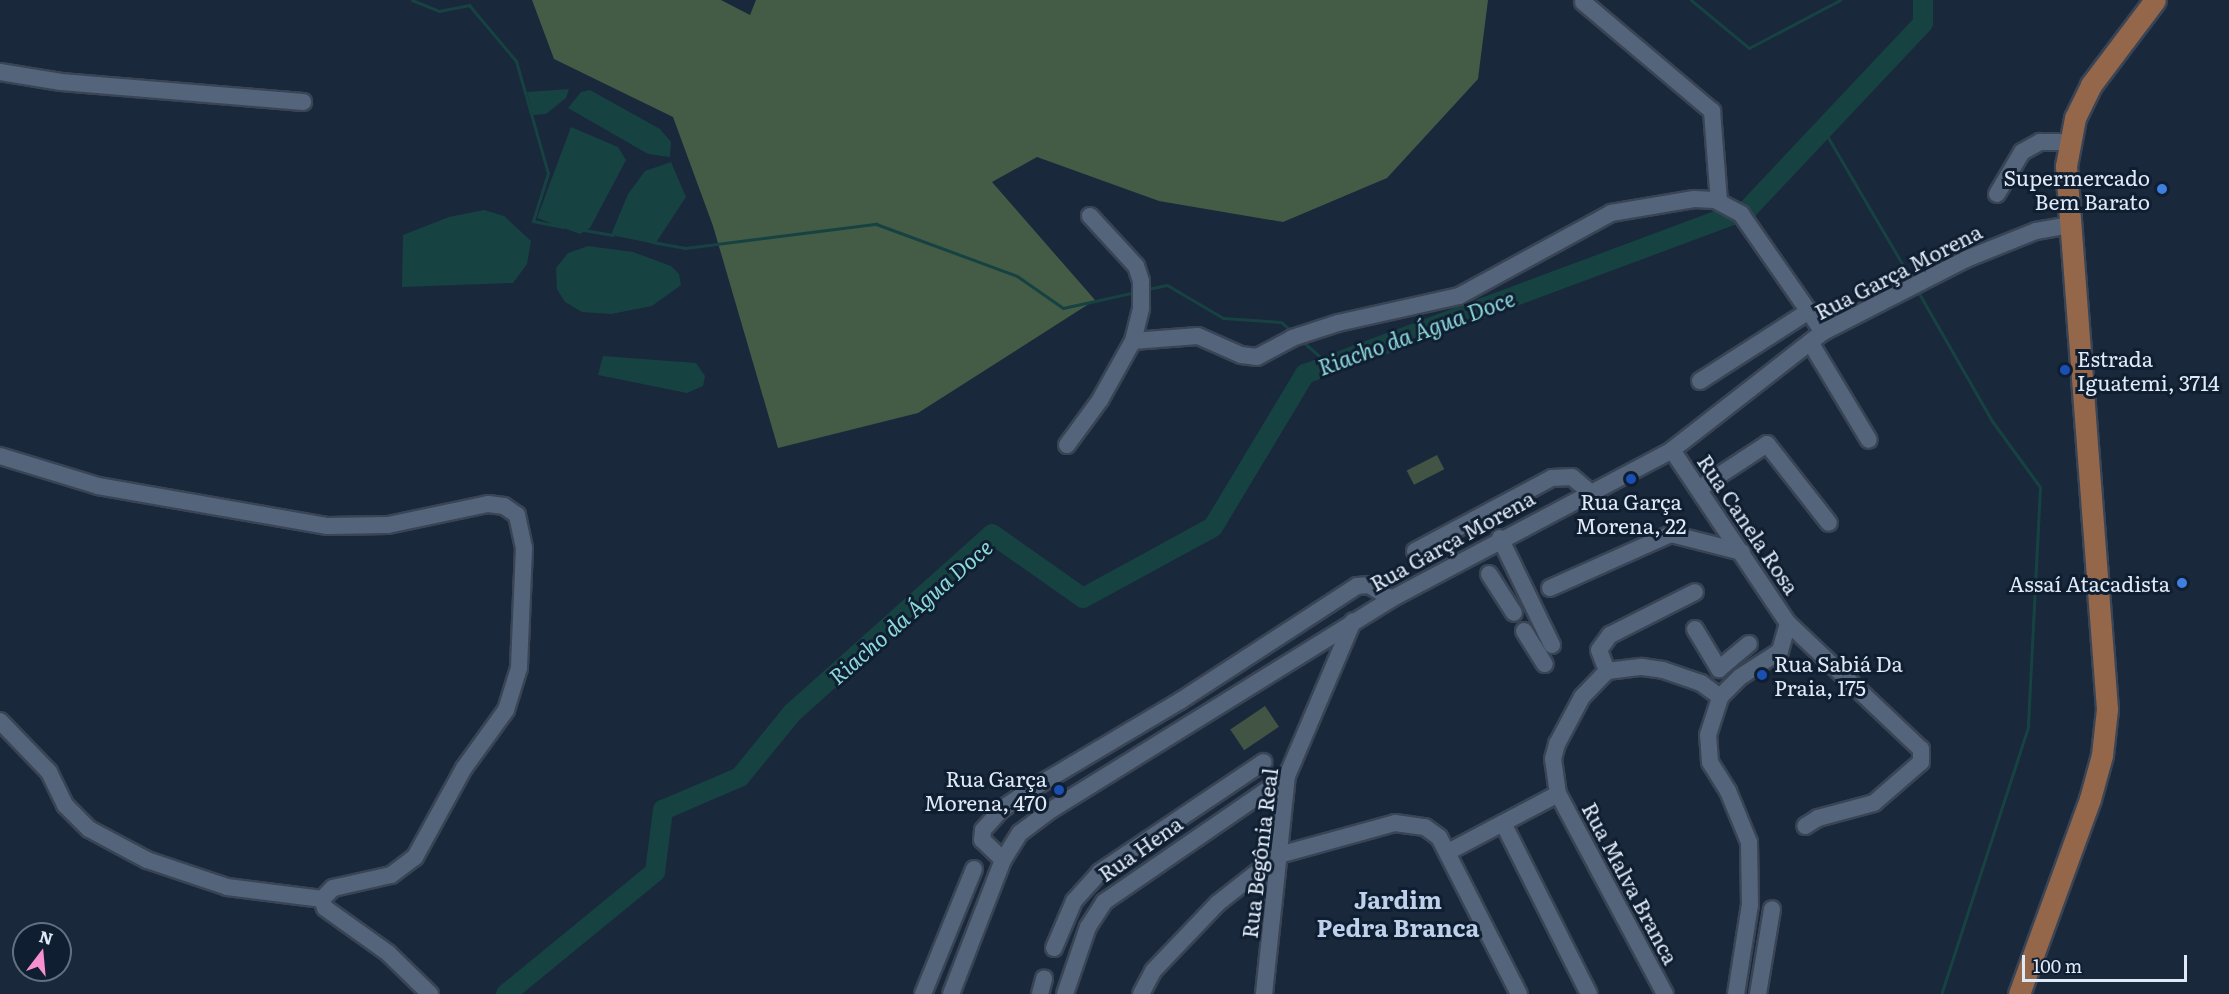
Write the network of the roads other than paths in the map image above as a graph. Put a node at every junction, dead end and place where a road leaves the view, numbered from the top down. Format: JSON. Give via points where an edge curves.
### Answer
{"nodes":[{"id":1,"x":2156,"y":0,"type":"edge"},
{"id":2,"x":1582,"y":3,"type":"dead end"},
{"id":3,"x":0,"y":72,"type":"edge"},
{"id":4,"x":303,"y":102,"type":"dead end"},
{"id":5,"x":2069,"y":142,"type":"junction"},
{"id":6,"x":1997,"y":194,"type":"dead end"},
{"id":7,"x":1719,"y":202,"type":"junction"},
{"id":8,"x":1090,"y":216,"type":"dead end"},
{"id":9,"x":2069,"y":225,"type":"junction"},
{"id":10,"x":1809,"y":311,"type":"junction"},
{"id":11,"x":1816,"y":337,"type":"junction"},
{"id":12,"x":1133,"y":341,"type":"junction"},
{"id":13,"x":1700,"y":381,"type":"dead end"},
{"id":14,"x":1869,"y":440,"type":"dead end"},
{"id":15,"x":1067,"y":445,"type":"dead end"},
{"id":16,"x":1671,"y":450,"type":"junction"},
{"id":17,"x":0,"y":456,"type":"edge"},
{"id":18,"x":1700,"y":488,"type":"junction"},
{"id":19,"x":1590,"y":492,"type":"junction"},
{"id":20,"x":1829,"y":523,"type":"dead end"},
{"id":21,"x":1500,"y":538,"type":"junction"},
{"id":22,"x":1415,"y":551,"type":"dead end"},
{"id":23,"x":1742,"y":552,"type":"junction"},
{"id":24,"x":1488,"y":574,"type":"dead end"},
{"id":25,"x":1523,"y":588,"type":"junction"},
{"id":26,"x":1550,"y":588,"type":"dead end"},
{"id":27,"x":1695,"y":592,"type":"dead end"},
{"id":28,"x":1504,"y":598,"type":"junction"},
{"id":29,"x":1391,"y":599,"type":"junction"},
{"id":30,"x":1514,"y":613,"type":"dead end"},
{"id":31,"x":1353,"y":621,"type":"junction"},
{"id":32,"x":1788,"y":623,"type":"junction"},
{"id":33,"x":1695,"y":629,"type":"dead end"},
{"id":34,"x":1749,"y":644,"type":"dead end"},
{"id":35,"x":1545,"y":664,"type":"dead end"},
{"id":36,"x":1719,"y":669,"type":"junction"},
{"id":37,"x":1607,"y":671,"type":"junction"},
{"id":38,"x":1701,"y":683,"type":"junction"},
{"id":39,"x":1720,"y":697,"type":"junction"},
{"id":40,"x":0,"y":721,"type":"edge"},
{"id":41,"x":1264,"y":762,"type":"dead end"},
{"id":42,"x":1287,"y":776,"type":"junction"},
{"id":43,"x":1558,"y":794,"type":"junction"},
{"id":44,"x":1504,"y":825,"type":"junction"},
{"id":45,"x":1805,"y":826,"type":"dead end"},
{"id":46,"x":1160,"y":831,"type":"junction"},
{"id":47,"x":1174,"y":851,"type":"junction"},
{"id":48,"x":1448,"y":852,"type":"junction"},
{"id":49,"x":1279,"y":855,"type":"junction"},
{"id":50,"x":1003,"y":860,"type":"junction"},
{"id":51,"x":974,"y":869,"type":"dead end"},
{"id":52,"x":322,"y":899,"type":"junction"},
{"id":53,"x":1772,"y":909,"type":"dead end"},
{"id":54,"x":1054,"y":948,"type":"dead end"},
{"id":55,"x":430,"y":994,"type":"edge"},
{"id":56,"x":923,"y":994,"type":"edge"},
{"id":57,"x":951,"y":994,"type":"edge"},
{"id":58,"x":1065,"y":994,"type":"edge"},
{"id":59,"x":1141,"y":994,"type":"edge"},
{"id":60,"x":1264,"y":994,"type":"edge"},
{"id":61,"x":1519,"y":994,"type":"edge"},
{"id":62,"x":1589,"y":994,"type":"edge"},
{"id":63,"x":1665,"y":994,"type":"edge"},
{"id":64,"x":1736,"y":994,"type":"edge"},
{"id":65,"x":1758,"y":994,"type":"edge"},
{"id":66,"x":2019,"y":994,"type":"edge"}],
"edges":[{"from":1,"to":5,"type":"main road","via":[[2091,85]]},
{"from":2,"to":7,"type":"street","via":[[1712,111]]},
{"from":3,"to":4,"type":"street","via":[[61,82]]},
{"from":5,"to":6,"type":"street","via":[[2040,142],[2022,152]]},
{"from":5,"to":9,"type":"main road"},
{"from":7,"to":10,"type":"street","via":[[1741,214]]},
{"from":7,"to":12,"type":"street","via":[[1694,199],[1611,213],[1459,296],[1338,323],[1292,338],[1257,357],[1241,355],[1198,336]]},
{"from":8,"to":12,"type":"street","via":[[1136,266],[1142,293]]},
{"from":9,"to":11,"type":"street","name":"Rua Garça Morena","via":[[2036,231],[1966,259]]},
{"from":9,"to":66,"type":"main road","via":[[2108,709],[2102,755],[2090,799]]},
{"from":10,"to":11,"type":"street"},
{"from":10,"to":13,"type":"street"},
{"from":11,"to":14,"type":"street"},
{"from":11,"to":16,"type":"street","name":"Rua Garça Morena"},
{"from":12,"to":15,"type":"street","via":[[1100,400]]},
{"from":16,"to":18,"type":"street","name":"Rua Canela Rosa"},
{"from":16,"to":19,"type":"street","name":"Rua Garça Morena"},
{"from":17,"to":52,"type":"street","via":[[98,486],[328,526],[388,525],[488,504],[504,506],[517,514],[524,548],[519,669],[509,702],[464,768],[415,857],[391,875],[333,888]]},
{"from":18,"to":20,"type":"street","via":[[1767,444]]},
{"from":18,"to":23,"type":"street","name":"Rua Canela Rosa"},
{"from":19,"to":21,"type":"street","name":"Rua Garça Morena"},
{"from":19,"to":22,"type":"street","via":[[1572,477],[1552,478]]},
{"from":21,"to":25,"type":"street"},
{"from":21,"to":29,"type":"street","name":"Rua Garça Morena"},
{"from":23,"to":26,"type":"street","via":[[1671,534]]},
{"from":23,"to":32,"type":"street","name":"Rua Canela Rosa"},
{"from":24,"to":28,"type":"street"},
{"from":25,"to":28,"type":"street"},
{"from":25,"to":35,"type":"street","via":[[1548,638],[1527,636]]},
{"from":27,"to":37,"type":"street","via":[[1610,635],[1599,650]]},
{"from":28,"to":30,"type":"street"},
{"from":29,"to":31,"type":"street","name":"Rua Garça Morena"},
{"from":29,"to":50,"type":"street","via":[[1369,585],[1357,586],[1180,701],[1030,790],[1002,809],[983,830],[982,840]]},
{"from":31,"to":42,"type":"street","name":"Rua Begônia Real"},
{"from":31,"to":50,"type":"street","name":"Rua Garça Morena","via":[[1052,810],[1020,832]]},
{"from":32,"to":39,"type":"street","via":[[1780,651],[1740,677]]},
{"from":32,"to":45,"type":"street","name":"Rua Canela Rosa","via":[[1921,749],[1921,762],[1874,803],[1818,818]]},
{"from":33,"to":36,"type":"street"},
{"from":34,"to":36,"type":"street"},
{"from":36,"to":38,"type":"street"},
{"from":37,"to":38,"type":"street","via":[[1642,667]]},
{"from":37,"to":43,"type":"street","via":[[1582,697],[1557,744],[1553,772]]},
{"from":38,"to":39,"type":"street"},
{"from":39,"to":64,"type":"street","via":[[1708,735],[1708,754],[1742,820],[1751,860],[1750,905]]},
{"from":40,"to":52,"type":"street","via":[[49,772],[65,805],[89,829],[147,860],[227,887]]},
{"from":41,"to":46,"type":"street"},
{"from":42,"to":47,"type":"street","name":"Rua Hena"},
{"from":42,"to":49,"type":"street","name":"Rua Begônia Real"},
{"from":43,"to":44,"type":"street"},
{"from":43,"to":63,"type":"street","name":"Rua Malva Branca"},
{"from":44,"to":48,"type":"street"},
{"from":44,"to":62,"type":"street"},
{"from":46,"to":47,"type":"street"},
{"from":46,"to":54,"type":"street","via":[[1118,857],[1085,887],[1062,925]]},
{"from":47,"to":58,"type":"street","name":"Rua Hena","via":[[1099,908],[1088,927]]},
{"from":48,"to":49,"type":"street","via":[[1439,837],[1425,826],[1395,823]]},
{"from":48,"to":61,"type":"street"},
{"from":49,"to":59,"type":"street","via":[[1186,934],[1153,971]]},
{"from":49,"to":60,"type":"street","name":"Rua Begônia Real"},
{"from":50,"to":57,"type":"street","name":"Rua Garça Morena"},
{"from":51,"to":56,"type":"street"},
{"from":52,"to":55,"type":"street","via":[[325,908],[388,953]]},
{"from":53,"to":65,"type":"street"}]}
